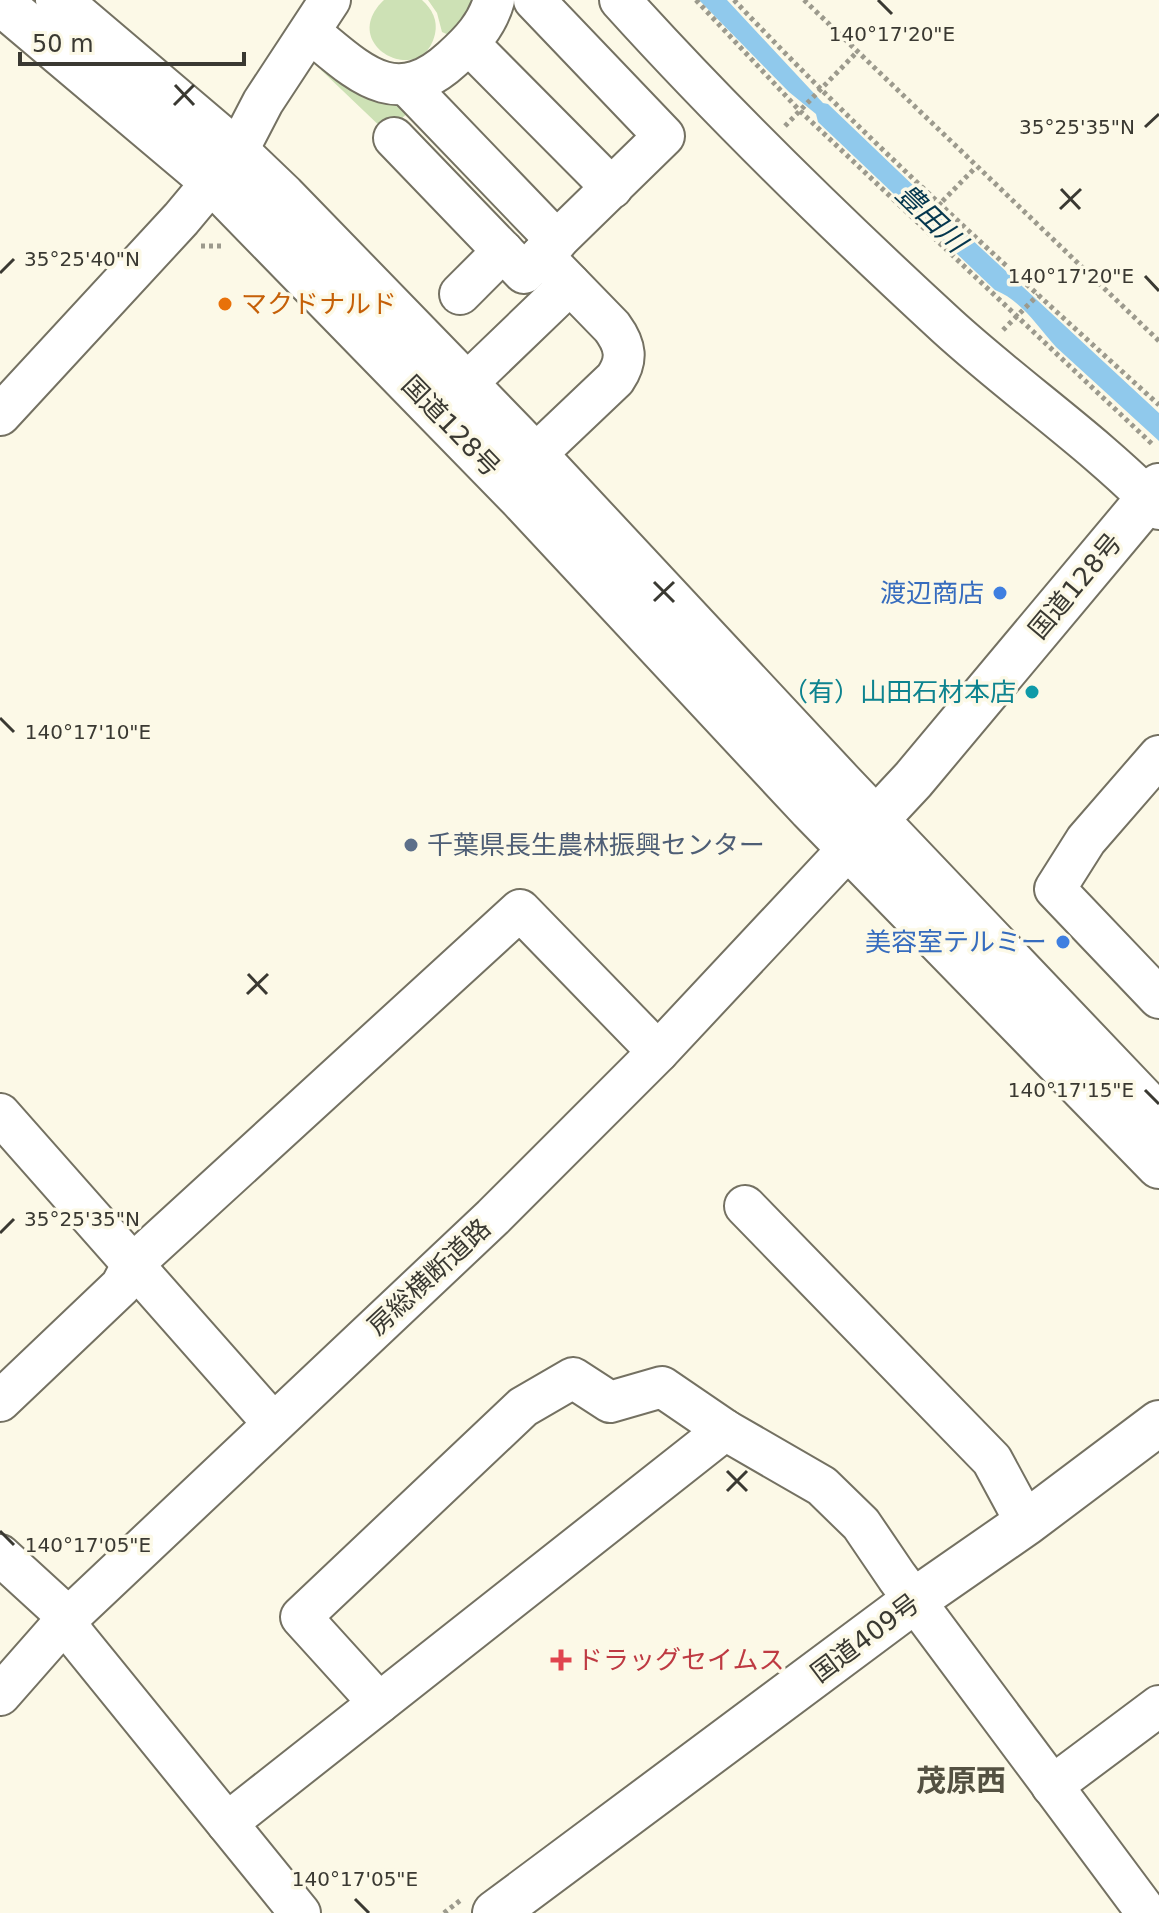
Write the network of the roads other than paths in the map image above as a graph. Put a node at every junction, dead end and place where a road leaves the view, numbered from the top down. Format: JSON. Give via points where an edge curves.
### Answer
{"nodes":[{"id":1,"x":58,"y":0,"type":"edge"},
{"id":2,"x":494,"y":0,"type":"edge"},
{"id":3,"x":534,"y":0,"type":"edge"},
{"id":4,"x":620,"y":0,"type":"edge"},
{"id":5,"x":0,"y":2,"type":"edge"},
{"id":6,"x":320,"y":16,"type":"edge"},
{"id":7,"x":469,"y":44,"type":"junction"},
{"id":8,"x":407,"y":85,"type":"junction"},
{"id":9,"x":394,"y":138,"type":"dead end"},
{"id":10,"x":224,"y":167,"type":"junction"},
{"id":11,"x":612,"y":188,"type":"junction"},
{"id":12,"x":550,"y":248,"type":"junction"},
{"id":13,"x":503,"y":251,"type":"junction"},
{"id":14,"x":570,"y":284,"type":"junction"},
{"id":15,"x":460,"y":294,"type":"dead end"},
{"id":16,"x":466,"y":384,"type":"junction"},
{"id":17,"x":0,"y":415,"type":"edge"},
{"id":18,"x":535,"y":455,"type":"junction"},
{"id":19,"x":1154,"y":486,"type":"edge"},
{"id":20,"x":1159,"y":756,"type":"edge"},
{"id":21,"x":862,"y":834,"type":"junction"},
{"id":22,"x":1159,"y":998,"type":"edge"},
{"id":23,"x":658,"y":1052,"type":"junction"},
{"id":24,"x":0,"y":1114,"type":"edge"},
{"id":25,"x":1159,"y":1117,"type":"edge"},
{"id":26,"x":1159,"y":1166,"type":"edge"},
{"id":27,"x":745,"y":1206,"type":"dead end"},
{"id":28,"x":132,"y":1265,"type":"junction"},
{"id":29,"x":0,"y":1401,"type":"edge"},
{"id":30,"x":273,"y":1423,"type":"junction"},
{"id":31,"x":1159,"y":1423,"type":"edge"},
{"id":32,"x":725,"y":1430,"type":"junction"},
{"id":33,"x":1026,"y":1523,"type":"junction"},
{"id":34,"x":0,"y":1555,"type":"edge"},
{"id":35,"x":915,"y":1600,"type":"junction"},
{"id":36,"x":66,"y":1620,"type":"junction"},
{"id":37,"x":0,"y":1695,"type":"edge"},
{"id":38,"x":379,"y":1703,"type":"junction"},
{"id":39,"x":1159,"y":1706,"type":"edge"},
{"id":40,"x":1052,"y":1786,"type":"junction"},
{"id":41,"x":227,"y":1823,"type":"junction"},
{"id":42,"x":514,"y":1908,"type":"edge"},
{"id":43,"x":300,"y":1913,"type":"edge"},
{"id":44,"x":1147,"y":1913,"type":"edge"}],
"edges":[{"from":1,"to":10,"type":"highway","name":"国道128号"},
{"from":2,"to":7,"type":"street","via":[[489,17]]},
{"from":3,"to":11,"type":"street","via":[[664,136]]},
{"from":4,"to":19,"type":"street","via":[[762,149],[938,317]]},
{"from":5,"to":10,"type":"highway","name":"国道128号"},
{"from":6,"to":8,"type":"street","via":[[369,77],[391,86]]},
{"from":6,"to":10,"type":"street"},
{"from":7,"to":8,"type":"street","via":[[439,71]]},
{"from":7,"to":11,"type":"street"},
{"from":8,"to":12,"type":"street"},
{"from":9,"to":13,"type":"street"},
{"from":10,"to":16,"type":"highway","name":"国道128号","via":[[283,196]]},
{"from":10,"to":17,"type":"street"},
{"from":10,"to":21,"type":"highway","name":"国道128号","via":[[521,498]]},
{"from":11,"to":12,"type":"street"},
{"from":12,"to":13,"type":"street","via":[[524,273]]},
{"from":12,"to":14,"type":"street"},
{"from":13,"to":15,"type":"street"},
{"from":14,"to":16,"type":"street"},
{"from":14,"to":18,"type":"street","via":[[621,339],[624,366]]},
{"from":16,"to":18,"type":"highway","name":"国道128号"},
{"from":18,"to":21,"type":"highway","name":"国道128号"},
{"from":19,"to":21,"type":"highway","name":"国道128号"},
{"from":20,"to":22,"type":"street","via":[[1086,840],[1055,889]]},
{"from":21,"to":23,"type":"street","name":"房総横断道路"},
{"from":21,"to":25,"type":"highway"},
{"from":21,"to":26,"type":"highway"},
{"from":23,"to":28,"type":"street","via":[[520,910]]},
{"from":23,"to":30,"type":"street","name":"房総横断道路","via":[[472,1237]]},
{"from":24,"to":28,"type":"street"},
{"from":27,"to":33,"type":"street","via":[[992,1460]]},
{"from":28,"to":29,"type":"street","via":[[121,1286]]},
{"from":28,"to":30,"type":"street"},
{"from":30,"to":36,"type":"street","name":"房総横断道路"},
{"from":31,"to":33,"type":"highway","name":"国道409号"},
{"from":32,"to":35,"type":"street","via":[[822,1486],[861,1524]]},
{"from":32,"to":38,"type":"street"},
{"from":32,"to":38,"type":"street","via":[[662,1387],[610,1402],[573,1378],[523,1407],[301,1617]]},
{"from":33,"to":35,"type":"highway","name":"国道409号"},
{"from":34,"to":36,"type":"street"},
{"from":35,"to":40,"type":"street"},
{"from":35,"to":42,"type":"highway","name":"国道409号"},
{"from":36,"to":37,"type":"street","name":"房総横断道路"},
{"from":36,"to":41,"type":"street"},
{"from":38,"to":41,"type":"street"},
{"from":39,"to":40,"type":"street"},
{"from":40,"to":44,"type":"street"},
{"from":41,"to":43,"type":"street"}]}
